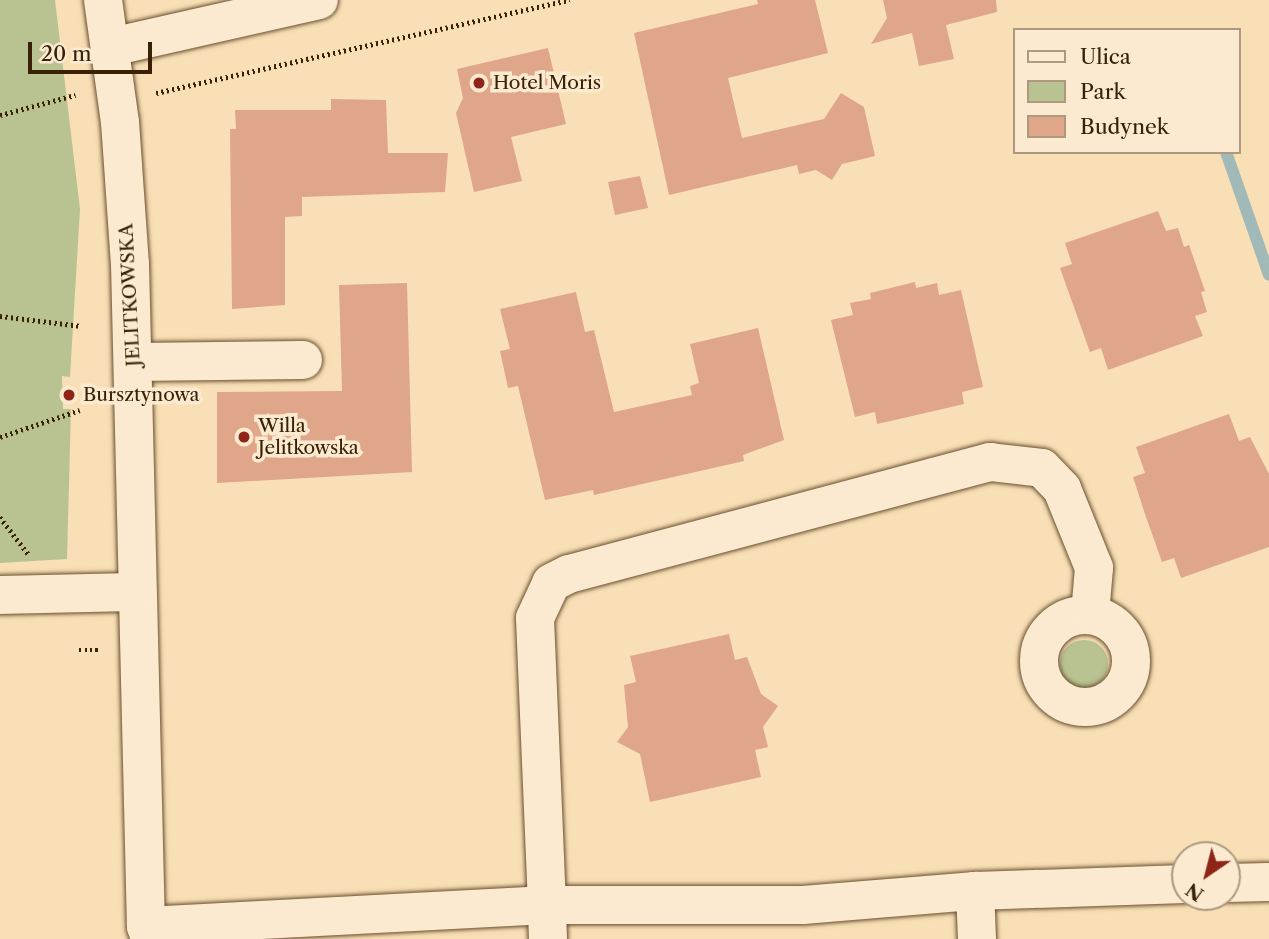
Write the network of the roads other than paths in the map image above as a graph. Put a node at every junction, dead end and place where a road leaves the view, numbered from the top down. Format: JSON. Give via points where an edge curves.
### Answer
{"nodes":[{"id":1,"x":103,"y":0,"type":"edge"},
{"id":2,"x":319,"y":0,"type":"edge"},
{"id":3,"x":111,"y":47,"type":"junction"},
{"id":4,"x":303,"y":360,"type":"dead end"},
{"id":5,"x":134,"y":362,"type":"junction"},
{"id":6,"x":137,"y":592,"type":"junction"},
{"id":7,"x":0,"y":595,"type":"edge"},
{"id":8,"x":1090,"y":614,"type":"dead end"},
{"id":9,"x":1269,"y":882,"type":"edge"},
{"id":10,"x":1241,"y":883,"type":"edge"},
{"id":11,"x":1171,"y":884,"type":"edge"},
{"id":12,"x":975,"y":891,"type":"junction"},
{"id":13,"x":547,"y":922,"type":"edge"},
{"id":14,"x":226,"y":930,"type":"edge"},
{"id":15,"x":147,"y":935,"type":"edge"},
{"id":16,"x":977,"y":939,"type":"edge"}],
"edges":[{"from":1,"to":3,"type":"street","name":"JELITKOWSKA"},
{"from":2,"to":3,"type":"street"},
{"from":3,"to":5,"type":"street","name":"JELITKOWSKA"},
{"from":4,"to":5,"type":"street"},
{"from":5,"to":6,"type":"street","name":"JELITKOWSKA"},
{"from":6,"to":7,"type":"street"},
{"from":6,"to":15,"type":"street","name":"JELITKOWSKA"},
{"from":8,"to":13,"type":"street","via":[[1094,568],[1062,489],[1042,468],[990,462],[569,574],[551,583],[535,618]]},
{"from":9,"to":10,"type":"street"},
{"from":11,"to":12,"type":"street"},
{"from":12,"to":13,"type":"street"},
{"from":12,"to":16,"type":"street"},
{"from":13,"to":14,"type":"street"},
{"from":14,"to":15,"type":"street"}]}
